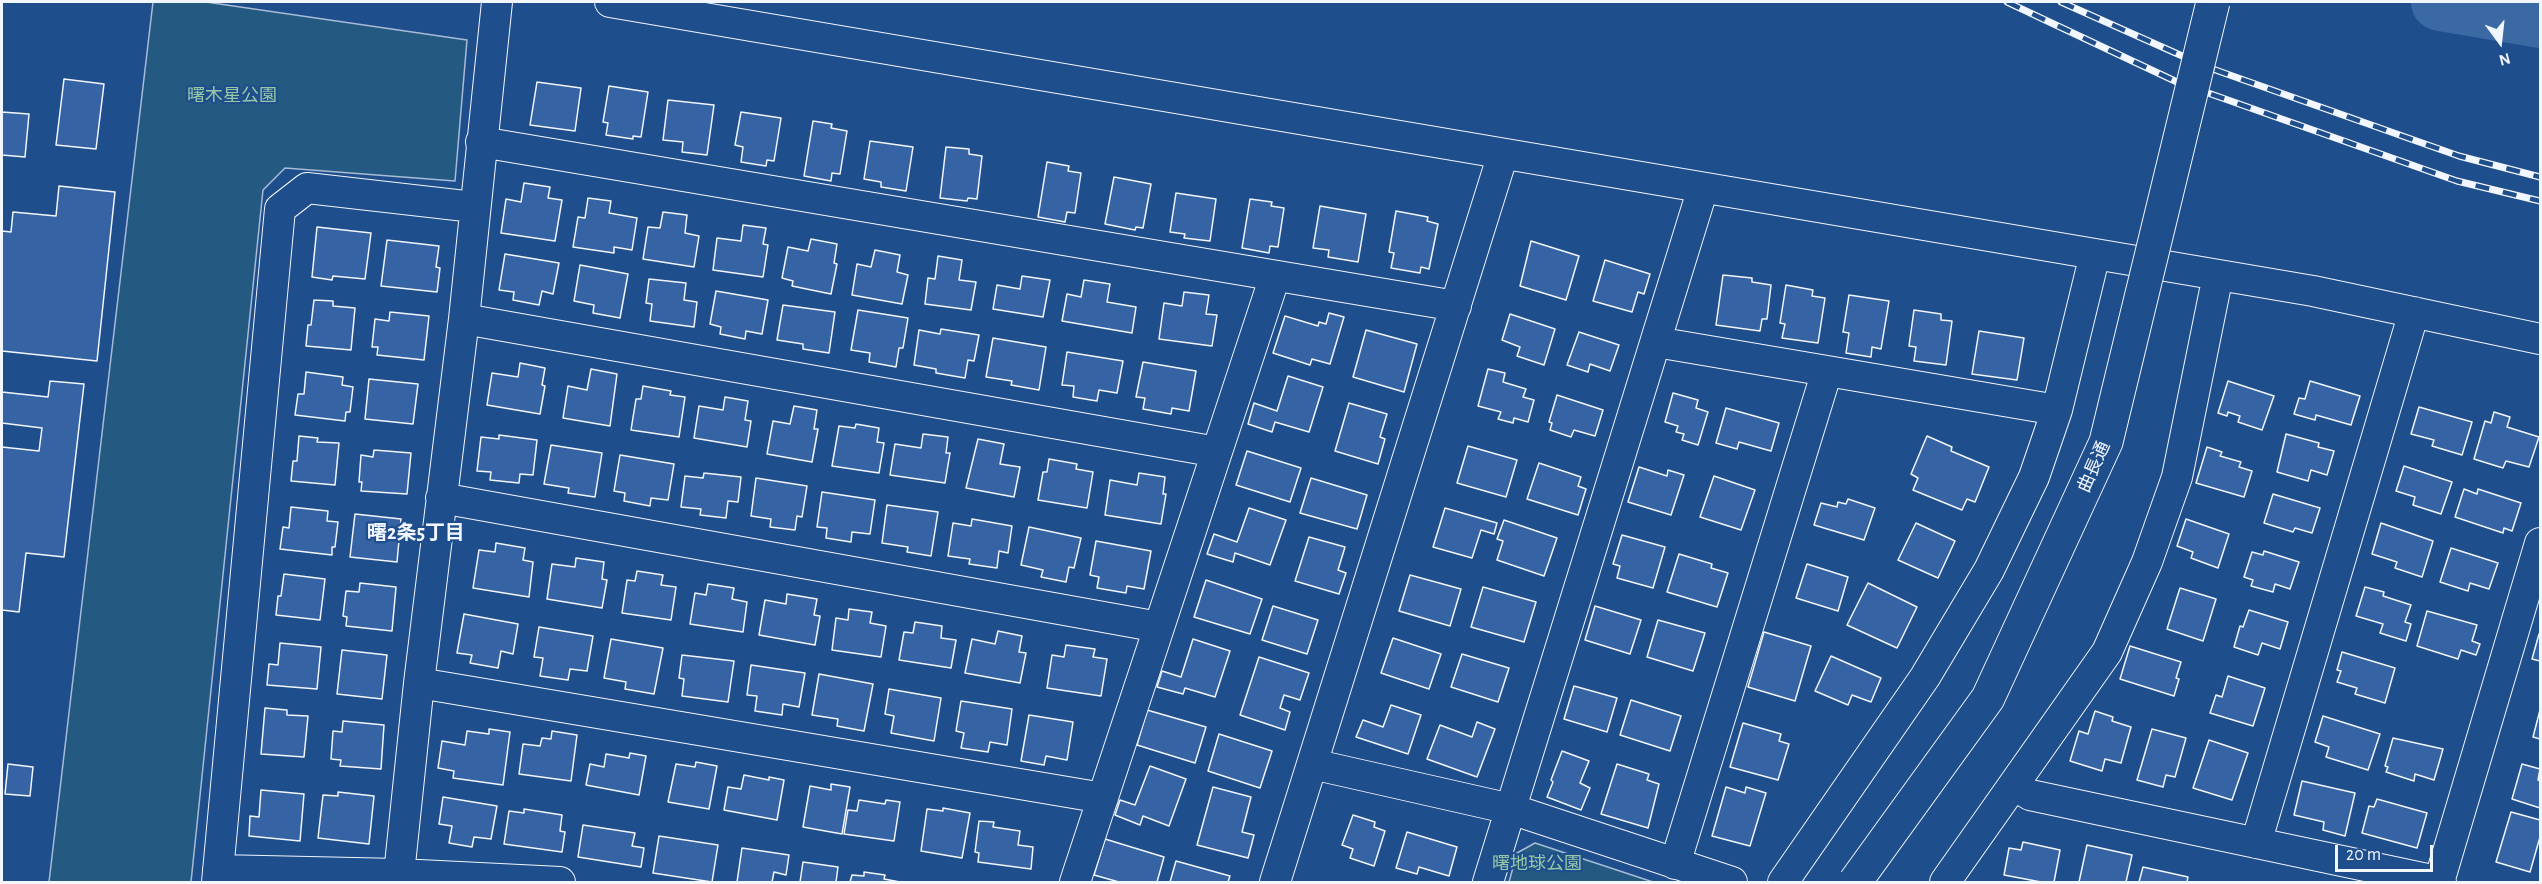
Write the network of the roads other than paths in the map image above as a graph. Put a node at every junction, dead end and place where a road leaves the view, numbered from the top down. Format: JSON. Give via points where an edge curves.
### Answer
{"nodes":[{"id":1,"x":497,"y":2,"type":"edge"},
{"id":2,"x":610,"y":2,"type":"edge"},
{"id":3,"x":2213,"y":2,"type":"edge"},
{"id":4,"x":481,"y":142,"type":"junction"},
{"id":5,"x":1503,"y":154,"type":"junction"},
{"id":6,"x":1703,"y":188,"type":"junction"},
{"id":7,"x":474,"y":207,"type":"junction"},
{"id":8,"x":2095,"y":254,"type":"junction"},
{"id":9,"x":2218,"y":275,"type":"junction"},
{"id":10,"x":1275,"y":276,"type":"junction"},
{"id":11,"x":1456,"y":306,"type":"junction"},
{"id":12,"x":2414,"y":312,"type":"junction"},
{"id":13,"x":464,"y":319,"type":"junction"},
{"id":14,"x":2541,"y":339,"type":"edge"},
{"id":15,"x":1656,"y":342,"type":"junction"},
{"id":16,"x":1827,"y":371,"type":"junction"},
{"id":17,"x":2057,"y":410,"type":"junction"},
{"id":18,"x":1217,"y":452,"type":"junction"},
{"id":19,"x":441,"y":498,"type":"junction"},
{"id":20,"x":2541,"y":543,"type":"edge"},
{"id":21,"x":1159,"y":627,"type":"junction"},
{"id":22,"x":419,"y":683,"type":"junction"},
{"id":23,"x":1312,"y":764,"type":"junction"},
{"id":24,"x":2014,"y":785,"type":"junction"},
{"id":25,"x":1103,"y":798,"type":"junction"},
{"id":26,"x":1511,"y":809,"type":"junction"},
{"id":27,"x":2256,"y":843,"type":"junction"},
{"id":28,"x":1675,"y":864,"type":"junction"},
{"id":29,"x":399,"y":874,"type":"junction"},
{"id":30,"x":218,"y":876,"type":"edge"},
{"id":31,"x":560,"y":882,"type":"edge"},
{"id":32,"x":1075,"y":882,"type":"edge"},
{"id":33,"x":1275,"y":882,"type":"edge"},
{"id":34,"x":1488,"y":882,"type":"edge"},
{"id":35,"x":1732,"y":882,"type":"edge"},
{"id":36,"x":1783,"y":882,"type":"edge"},
{"id":37,"x":1855,"y":882,"type":"edge"},
{"id":38,"x":1945,"y":882,"type":"edge"},
{"id":39,"x":2440,"y":882,"type":"edge"}],
"edges":[{"from":1,"to":4,"type":"street"},
{"from":2,"to":5,"type":"street"},
{"from":3,"to":37,"type":"street","name":"曲長通","bridge":true,"via":[[2106,442],[1988,698]]},
{"from":4,"to":7,"type":"street"},
{"from":4,"to":10,"type":"street"},
{"from":5,"to":6,"type":"street"},
{"from":5,"to":11,"type":"street"},
{"from":6,"to":8,"type":"street"},
{"from":6,"to":15,"type":"street"},
{"from":7,"to":13,"type":"street"},
{"from":7,"to":30,"type":"street","via":[[307,188],[280,209]]},
{"from":8,"to":9,"type":"street"},
{"from":8,"to":17,"type":"street"},
{"from":9,"to":12,"type":"street"},
{"from":9,"to":24,"type":"street","via":[[2177,477],[2147,562],[2106,652]]},
{"from":10,"to":11,"type":"street"},
{"from":10,"to":18,"type":"street"},
{"from":11,"to":23,"type":"street"},
{"from":12,"to":14,"type":"street"},
{"from":12,"to":27,"type":"street"},
{"from":13,"to":18,"type":"street"},
{"from":13,"to":19,"type":"street"},
{"from":15,"to":16,"type":"street"},
{"from":15,"to":26,"type":"street"},
{"from":16,"to":17,"type":"street"},
{"from":16,"to":28,"type":"street"},
{"from":17,"to":36,"type":"street","via":[[2034,477],[1989,570],[1925,677]]},
{"from":18,"to":21,"type":"street"},
{"from":19,"to":21,"type":"street"},
{"from":19,"to":22,"type":"street"},
{"from":20,"to":39,"type":"street"},
{"from":21,"to":25,"type":"street"},
{"from":22,"to":25,"type":"street"},
{"from":22,"to":29,"type":"street"},
{"from":23,"to":26,"type":"street"},
{"from":23,"to":33,"type":"street"},
{"from":24,"to":27,"type":"street","via":[[2030,795]]},
{"from":24,"to":38,"type":"street"},
{"from":25,"to":32,"type":"street"},
{"from":26,"to":28,"type":"street"},
{"from":26,"to":34,"type":"street"},
{"from":27,"to":39,"type":"street"},
{"from":28,"to":35,"type":"street"},
{"from":29,"to":30,"type":"street"},
{"from":29,"to":31,"type":"street"}]}
